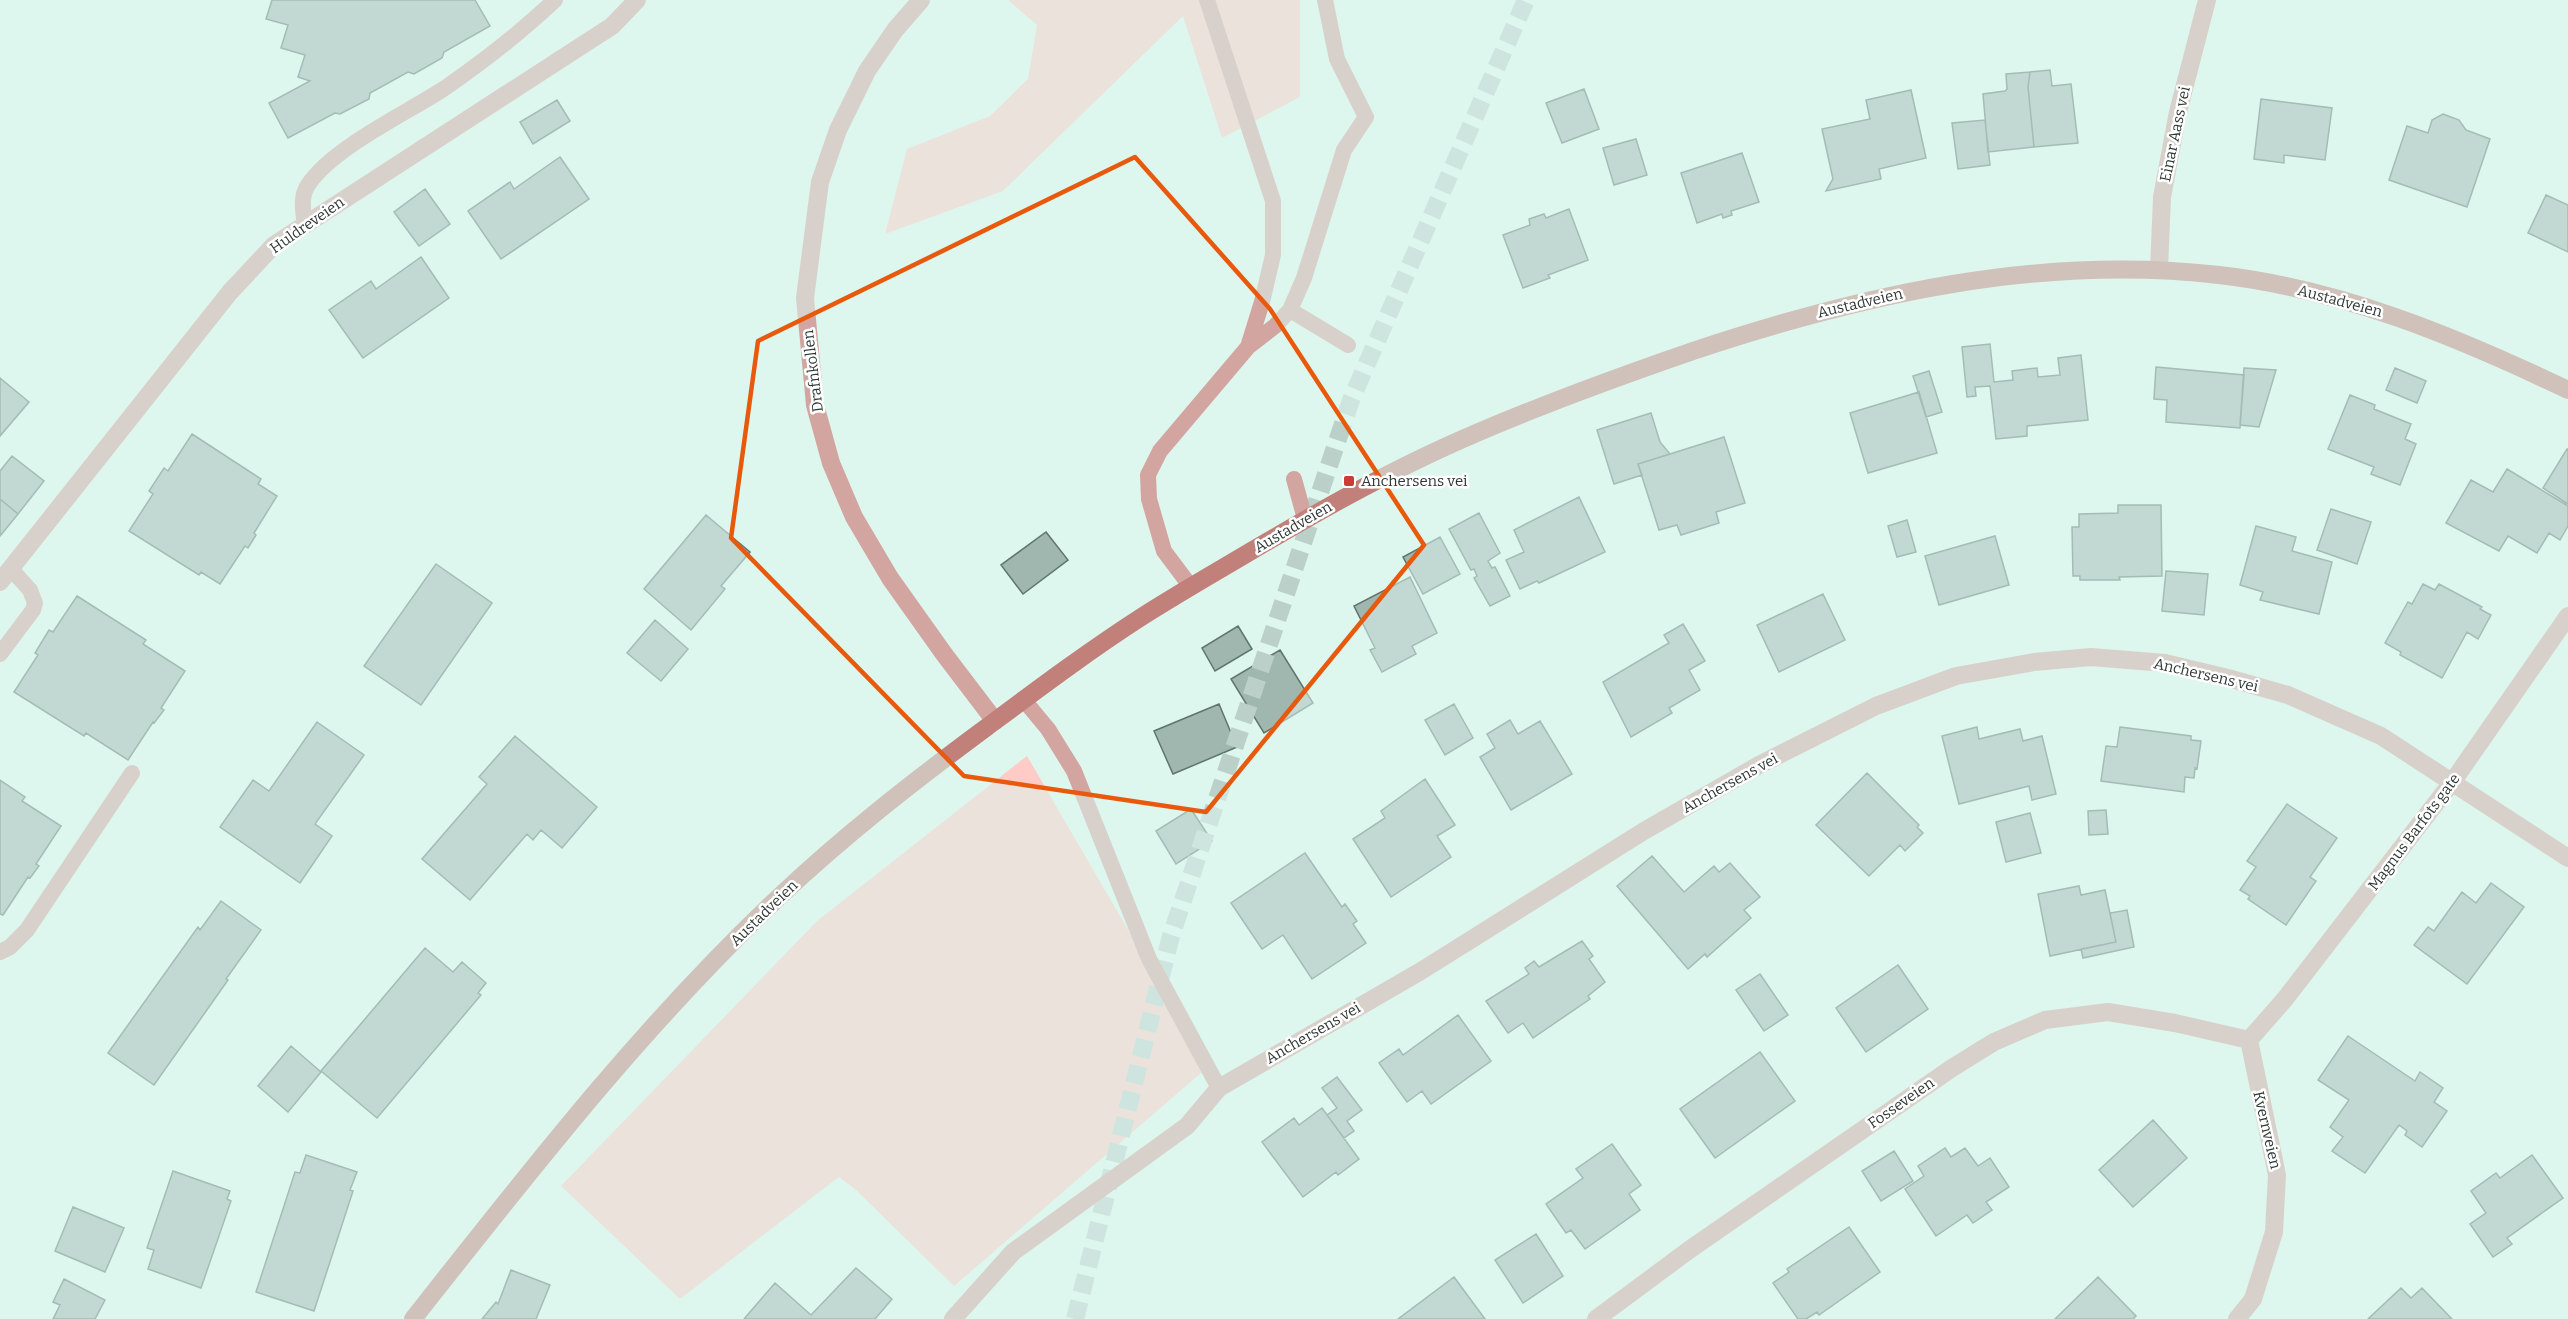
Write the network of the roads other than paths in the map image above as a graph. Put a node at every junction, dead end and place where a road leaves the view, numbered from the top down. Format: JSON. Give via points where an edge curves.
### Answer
{"nodes":[{"id":1,"x":555,"y":0,"type":"edge"},
{"id":2,"x":637,"y":0,"type":"edge"},
{"id":3,"x":921,"y":0,"type":"edge"},
{"id":4,"x":1207,"y":0,"type":"edge"},
{"id":5,"x":1325,"y":0,"type":"edge"},
{"id":6,"x":2207,"y":0,"type":"edge"},
{"id":7,"x":305,"y":225,"type":"junction"},
{"id":8,"x":2159,"y":270,"type":"junction"},
{"id":9,"x":1290,"y":310,"type":"junction"},
{"id":10,"x":1348,"y":345,"type":"dead end"},
{"id":11,"x":1248,"y":347,"type":"junction"},
{"id":12,"x":2568,"y":390,"type":"edge"},
{"id":13,"x":1294,"y":479,"type":"dead end"},
{"id":14,"x":1305,"y":519,"type":"junction"},
{"id":15,"x":5,"y":575,"type":"edge"},
{"id":16,"x":1191,"y":587,"type":"junction"},
{"id":17,"x":2568,"y":616,"type":"edge"},
{"id":18,"x":0,"y":654,"type":"edge"},
{"id":19,"x":1023,"y":699,"type":"junction"},
{"id":20,"x":995,"y":721,"type":"junction"},
{"id":21,"x":132,"y":773,"type":"dead end"},
{"id":22,"x":2453,"y":781,"type":"junction"},
{"id":23,"x":2568,"y":858,"type":"edge"},
{"id":24,"x":0,"y":952,"type":"edge"},
{"id":25,"x":2249,"y":1040,"type":"junction"},
{"id":26,"x":1219,"y":1088,"type":"junction"},
{"id":27,"x":413,"y":1319,"type":"edge"},
{"id":28,"x":953,"y":1319,"type":"edge"},
{"id":29,"x":1596,"y":1319,"type":"edge"},
{"id":30,"x":2236,"y":1319,"type":"edge"}],
"edges":[{"from":1,"to":7,"type":"lane","via":[[513,39],[326,166],[303,193]]},
{"from":2,"to":7,"type":"street","name":"Huldreveien","via":[[612,26]]},
{"from":3,"to":20,"type":"street","name":"Drafnkollen","via":[[867,71],[838,130],[820,182],[805,298],[815,405],[831,462],[854,517],[891,578]]},
{"from":4,"to":11,"type":"lane","via":[[1273,201],[1273,255]]},
{"from":5,"to":9,"type":"lane","via":[[1337,59],[1366,117],[1344,150],[1304,278]]},
{"from":6,"to":8,"type":"street","name":"Einar Aass vei","via":[[2178,112],[2162,197]]},
{"from":7,"to":15,"type":"street","name":"Huldreveien","via":[[274,245],[230,292]]},
{"from":8,"to":12,"type":"main road","name":"Austadveien","via":[[2223,275],[2319,293],[2405,319],[2501,357]]},
{"from":8,"to":14,"type":"main road","name":"Austadveien","via":[[2085,270],[1953,284],[1879,297],[1781,323],[1615,377],[1432,453]]},
{"from":9,"to":10,"type":"lane"},
{"from":9,"to":11,"type":"lane"},
{"from":11,"to":16,"type":"lane","via":[[1160,451],[1148,475],[1149,499],[1164,551]]},
{"from":13,"to":14,"type":"lane"},
{"from":14,"to":16,"type":"main road","name":"Austadveien"},
{"from":15,"to":18,"type":"lane","via":[[30,590],[35,603]]},
{"from":16,"to":19,"type":"main road","name":"Austadveien"},
{"from":17,"to":22,"type":"street","name":"Magnus Barfots gate"},
{"from":19,"to":20,"type":"main road","name":"Austadveien"},
{"from":19,"to":26,"type":"lane","via":[[1048,729],[1074,771],[1149,959]]},
{"from":20,"to":27,"type":"main road","name":"Austadveien","via":[[873,813],[780,896],[680,994],[562,1129]]},
{"from":21,"to":24,"type":"lane","via":[[27,930]]},
{"from":22,"to":23,"type":"street","name":"Anchersens vei"},
{"from":22,"to":25,"type":"street","name":"Magnus Barfots gate"},
{"from":22,"to":26,"type":"street","name":"Anchersens vei","via":[[2381,736],[2288,695],[2165,663],[2091,657],[1956,676],[1876,706],[1759,765],[1644,831],[1421,971]]},
{"from":25,"to":29,"type":"street","name":"Fosseveien","via":[[2108,1012],[2045,1020],[2014,1033],[1952,1068]]},
{"from":25,"to":30,"type":"street","name":"Kvernveien","via":[[2277,1175],[2274,1232],[2253,1299]]},
{"from":26,"to":28,"type":"street","name":"Anchersens vei","via":[[1186,1126],[1013,1252]]}]}
